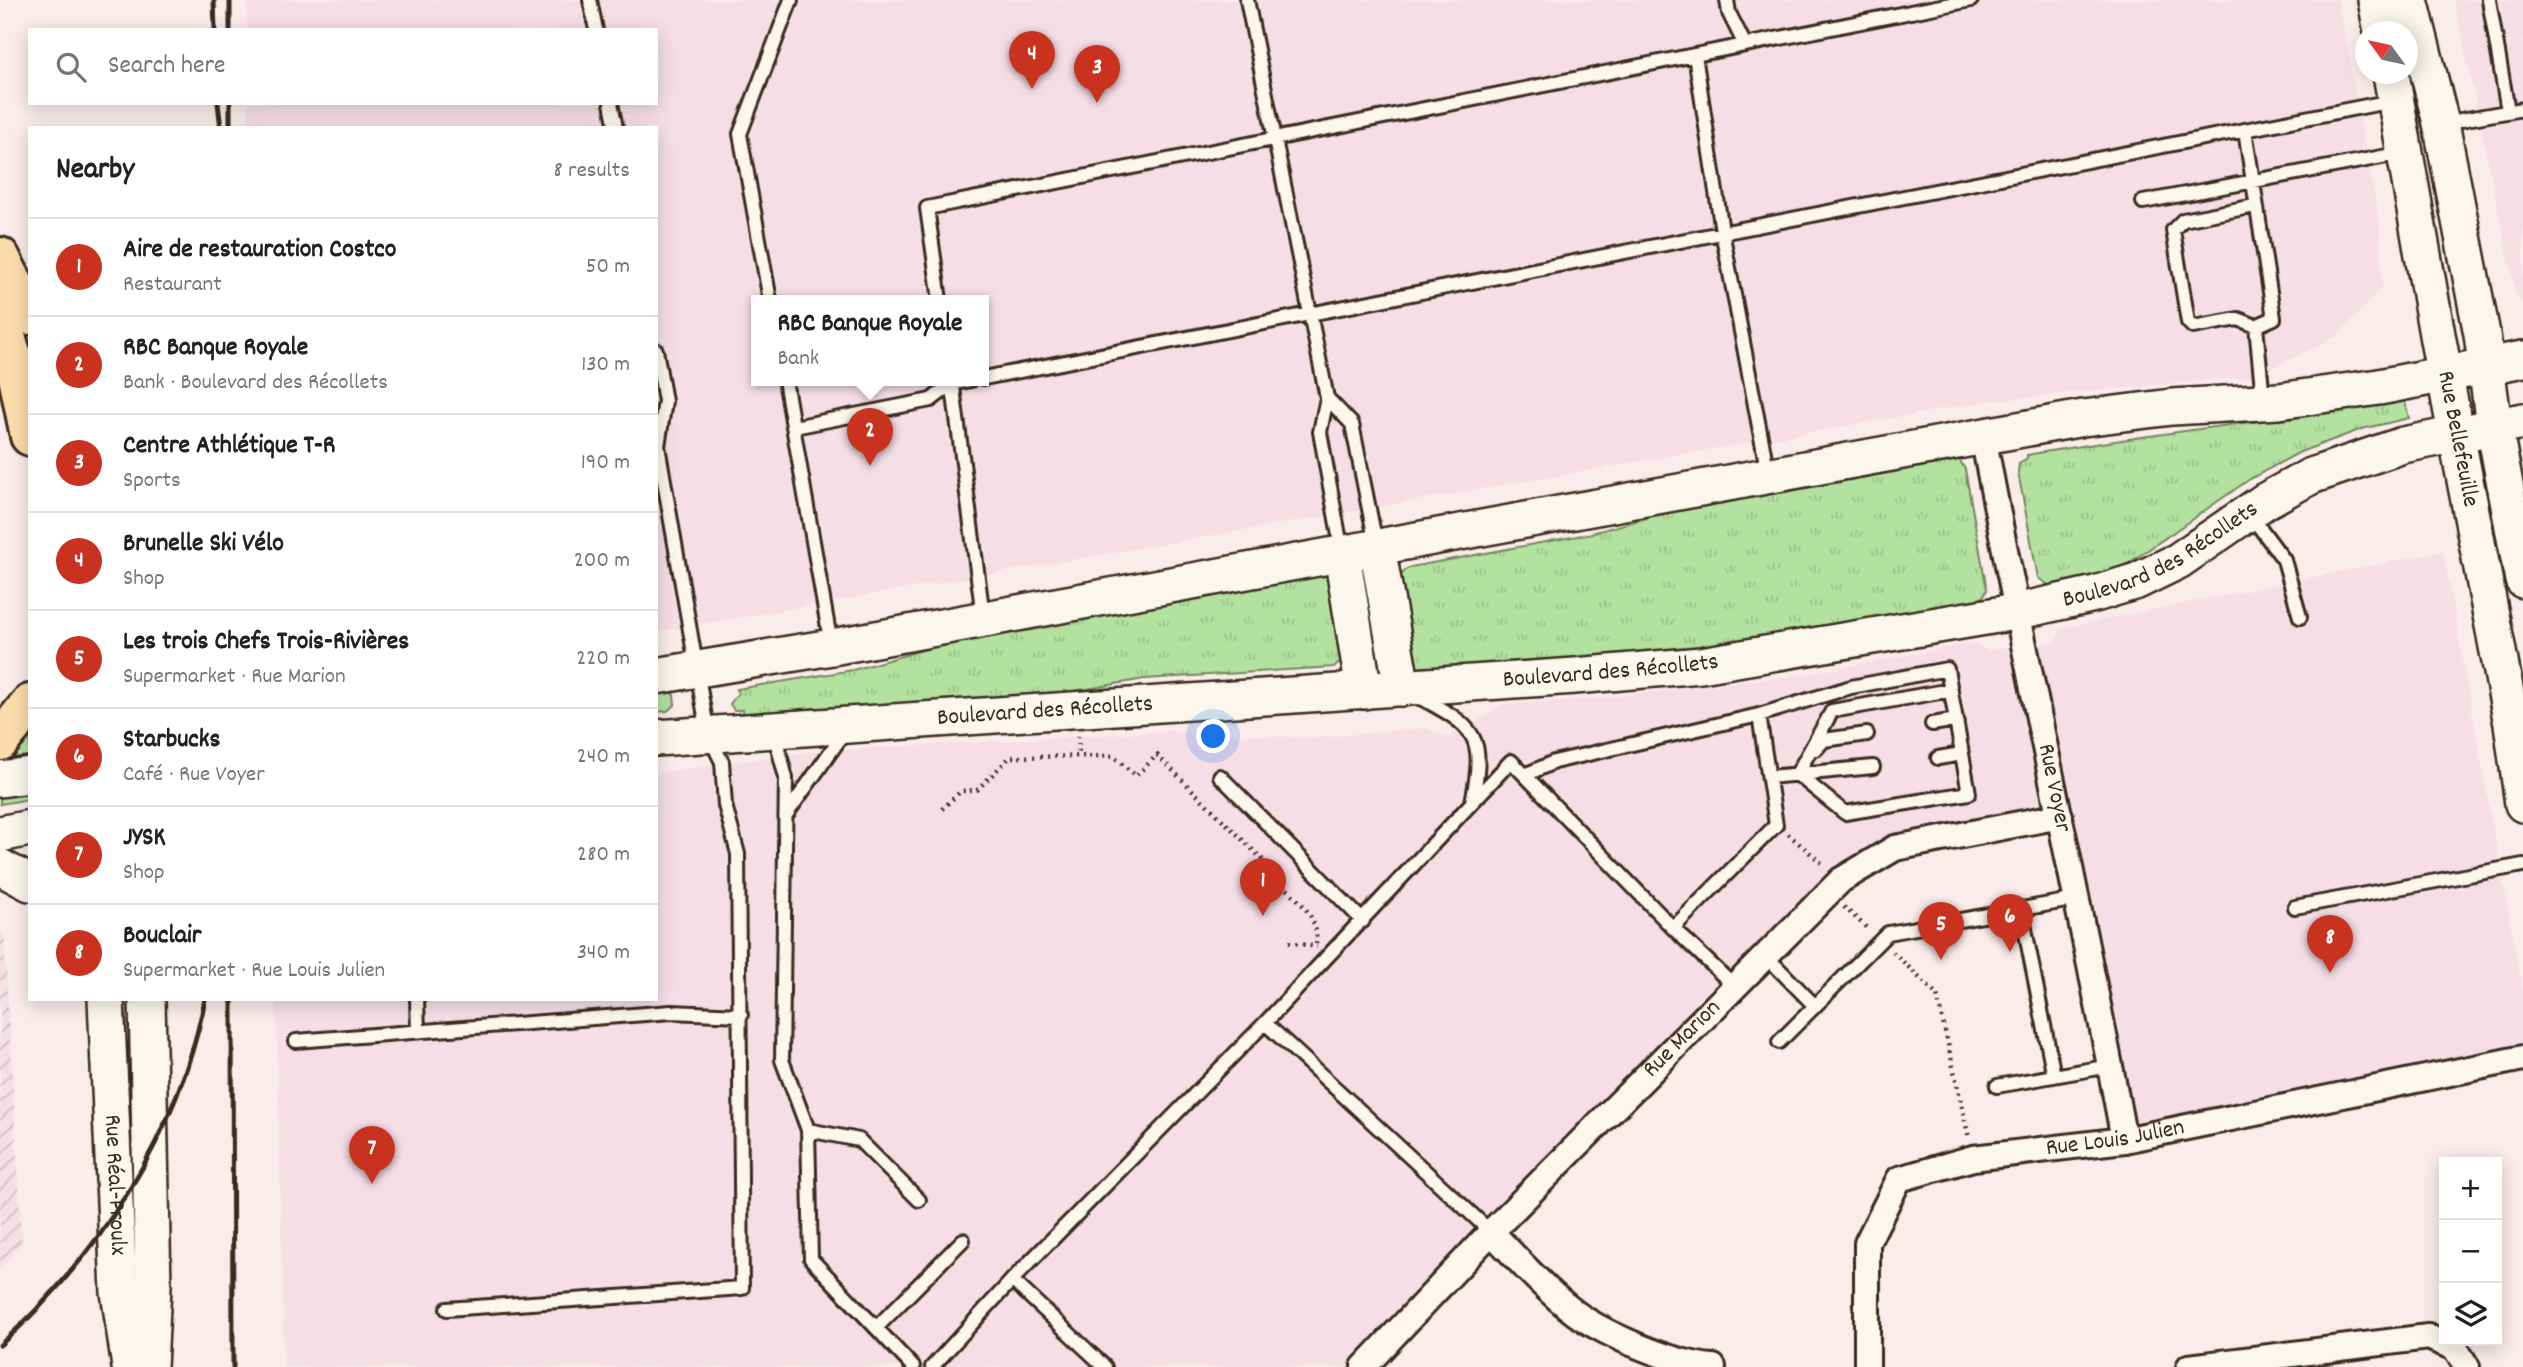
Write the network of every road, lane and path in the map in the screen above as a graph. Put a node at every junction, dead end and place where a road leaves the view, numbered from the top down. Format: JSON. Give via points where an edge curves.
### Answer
{"nodes":[{"id":1,"x":590,"y":0,"type":"edge"},
{"id":2,"x":791,"y":0,"type":"edge"},
{"id":3,"x":1247,"y":0,"type":"edge"},
{"id":4,"x":1727,"y":0,"type":"edge"},
{"id":5,"x":1971,"y":0,"type":"edge"},
{"id":6,"x":2376,"y":0,"type":"edge"},
{"id":7,"x":2410,"y":0,"type":"edge"},
{"id":8,"x":2489,"y":0,"type":"edge"},
{"id":9,"x":2380,"y":21,"type":"edge"},
{"id":10,"x":596,"y":28,"type":"edge"},
{"id":11,"x":1745,"y":45,"type":"junction"},
{"id":12,"x":1695,"y":55,"type":"junction"},
{"id":13,"x":2393,"y":87,"type":"edge"},
{"id":14,"x":611,"y":105,"type":"edge"},
{"id":15,"x":2523,"y":109,"type":"edge"},
{"id":16,"x":2508,"y":111,"type":"junction"},
{"id":17,"x":2441,"y":123,"type":"junction"},
{"id":18,"x":615,"y":126,"type":"edge"},
{"id":19,"x":2245,"y":130,"type":"junction"},
{"id":20,"x":1276,"y":139,"type":"junction"},
{"id":21,"x":2403,"y":153,"type":"junction"},
{"id":22,"x":2254,"y":179,"type":"junction"},
{"id":23,"x":2143,"y":202,"type":"dead end"},
{"id":24,"x":2255,"y":206,"type":"junction"},
{"id":25,"x":1722,"y":231,"type":"junction"},
{"id":26,"x":0,"y":257,"type":"edge"},
{"id":27,"x":769,"y":295,"type":"edge"},
{"id":28,"x":939,"y":295,"type":"edge"},
{"id":29,"x":28,"y":311,"type":"edge"},
{"id":30,"x":1311,"y":313,"type":"junction"},
{"id":31,"x":0,"y":317,"type":"edge"},
{"id":32,"x":2256,"y":326,"type":"junction"},
{"id":33,"x":2523,"y":359,"type":"edge"},
{"id":34,"x":658,"y":362,"type":"edge"},
{"id":35,"x":2487,"y":366,"type":"junction"},
{"id":36,"x":2445,"y":375,"type":"junction"},
{"id":37,"x":989,"y":377,"type":"edge"},
{"id":38,"x":786,"y":386,"type":"edge"},
{"id":39,"x":947,"y":386,"type":"edge"},
{"id":40,"x":953,"y":386,"type":"edge"},
{"id":41,"x":1327,"y":398,"type":"junction"},
{"id":42,"x":2263,"y":402,"type":"junction"},
{"id":43,"x":2509,"y":423,"type":"edge"},
{"id":44,"x":28,"y":426,"type":"edge"},
{"id":45,"x":793,"y":426,"type":"junction"},
{"id":46,"x":659,"y":427,"type":"edge"},
{"id":47,"x":2457,"y":433,"type":"junction"},
{"id":48,"x":1983,"y":435,"type":"junction"},
{"id":49,"x":1769,"y":474,"type":"junction"},
{"id":50,"x":2248,"y":513,"type":"junction"},
{"id":51,"x":1377,"y":547,"type":"junction"},
{"id":52,"x":1342,"y":554,"type":"junction"},
{"id":53,"x":2523,"y":580,"type":"edge"},
{"id":54,"x":2015,"y":612,"type":"junction"},
{"id":55,"x":2300,"y":617,"type":"dead end"},
{"id":56,"x":984,"y":620,"type":"junction"},
{"id":57,"x":832,"y":647,"type":"junction"},
{"id":58,"x":697,"y":670,"type":"junction"},
{"id":59,"x":658,"y":676,"type":"edge"},
{"id":60,"x":1402,"y":688,"type":"junction"},
{"id":61,"x":1951,"y":690,"type":"junction"},
{"id":62,"x":1364,"y":691,"type":"junction"},
{"id":63,"x":28,"y":706,"type":"edge"},
{"id":64,"x":1759,"y":715,"type":"junction"},
{"id":65,"x":1957,"y":720,"type":"junction"},
{"id":66,"x":1932,"y":724,"type":"dead end"},
{"id":67,"x":850,"y":725,"type":"junction"},
{"id":68,"x":1077,"y":727,"type":"dead end"},
{"id":69,"x":774,"y":730,"type":"junction"},
{"id":70,"x":708,"y":734,"type":"junction"},
{"id":71,"x":1867,"y":734,"type":"dead end"},
{"id":72,"x":658,"y":738,"type":"edge"},
{"id":73,"x":0,"y":741,"type":"edge"},
{"id":74,"x":1962,"y":754,"type":"junction"},
{"id":75,"x":1079,"y":756,"type":"junction"},
{"id":76,"x":1938,"y":758,"type":"dead end"},
{"id":77,"x":1873,"y":766,"type":"dead end"},
{"id":78,"x":1797,"y":774,"type":"junction"},
{"id":79,"x":28,"y":775,"type":"edge"},
{"id":80,"x":1525,"y":775,"type":"junction"},
{"id":81,"x":1220,"y":776,"type":"dead end"},
{"id":82,"x":1769,"y":777,"type":"junction"},
{"id":83,"x":0,"y":779,"type":"edge"},
{"id":84,"x":1472,"y":803,"type":"junction"},
{"id":85,"x":2523,"y":804,"type":"edge"},
{"id":86,"x":942,"y":808,"type":"dead end"},
{"id":87,"x":785,"y":816,"type":"junction"},
{"id":88,"x":2060,"y":816,"type":"junction"},
{"id":89,"x":1776,"y":825,"type":"junction"},
{"id":90,"x":28,"y":828,"type":"edge"},
{"id":91,"x":0,"y":834,"type":"edge"},
{"id":92,"x":2523,"y":865,"type":"edge"},
{"id":93,"x":0,"y":867,"type":"edge"},
{"id":94,"x":28,"y":882,"type":"edge"},
{"id":95,"x":1834,"y":886,"type":"junction"},
{"id":96,"x":2077,"y":899,"type":"junction"},
{"id":97,"x":1312,"y":906,"type":"dead end"},
{"id":98,"x":2295,"y":907,"type":"dead end"},
{"id":99,"x":2021,"y":909,"type":"junction"},
{"id":100,"x":1307,"y":911,"type":"junction"},
{"id":101,"x":1363,"y":920,"type":"junction"},
{"id":102,"x":1673,"y":928,"type":"junction"},
{"id":103,"x":1881,"y":941,"type":"junction"},
{"id":104,"x":1289,"y":942,"type":"dead end"},
{"id":105,"x":1315,"y":946,"type":"junction"},
{"id":106,"x":1313,"y":953,"type":"dead end"},
{"id":107,"x":1765,"y":955,"type":"junction"},
{"id":108,"x":1734,"y":986,"type":"junction"},
{"id":109,"x":106,"y":1001,"type":"edge"},
{"id":110,"x":147,"y":1001,"type":"edge"},
{"id":111,"x":416,"y":1001,"type":"edge"},
{"id":112,"x":1815,"y":1006,"type":"junction"},
{"id":113,"x":741,"y":1016,"type":"junction"},
{"id":114,"x":1265,"y":1023,"type":"junction"},
{"id":115,"x":418,"y":1031,"type":"junction"},
{"id":116,"x":296,"y":1041,"type":"dead end"},
{"id":117,"x":1779,"y":1042,"type":"dead end"},
{"id":118,"x":2523,"y":1058,"type":"edge"},
{"id":119,"x":2110,"y":1066,"type":"junction"},
{"id":120,"x":2054,"y":1076,"type":"junction"},
{"id":121,"x":1997,"y":1086,"type":"dead end"},
{"id":122,"x":808,"y":1130,"type":"junction"},
{"id":123,"x":2124,"y":1140,"type":"junction"},
{"id":124,"x":1973,"y":1158,"type":"junction"},
{"id":125,"x":919,"y":1200,"type":"dead end"},
{"id":126,"x":1491,"y":1232,"type":"junction"},
{"id":127,"x":963,"y":1240,"type":"dead end"},
{"id":128,"x":1012,"y":1280,"type":"junction"},
{"id":129,"x":447,"y":1309,"type":"dead end"},
{"id":130,"x":877,"y":1328,"type":"junction"},
{"id":131,"x":130,"y":1367,"type":"edge"},
{"id":132,"x":149,"y":1367,"type":"edge"},
{"id":133,"x":914,"y":1367,"type":"edge"},
{"id":134,"x":932,"y":1367,"type":"edge"},
{"id":135,"x":1105,"y":1367,"type":"edge"},
{"id":136,"x":1364,"y":1367,"type":"edge"},
{"id":137,"x":1702,"y":1367,"type":"edge"},
{"id":138,"x":1867,"y":1367,"type":"edge"},
{"id":139,"x":2189,"y":1367,"type":"edge"},
{"id":140,"x":2467,"y":1367,"type":"edge"}],
"edges":[{"from":1,"to":10,"type":"lane"},
{"from":2,"to":27,"type":"lane","via":[[740,134]]},
{"from":3,"to":20,"type":"lane"},
{"from":4,"to":11,"type":"lane"},
{"from":5,"to":11,"type":"lane"},
{"from":6,"to":9,"type":"main road"},
{"from":7,"to":17,"type":"main road","name":"Rue Bellefeuille"},
{"from":8,"to":16,"type":"lane"},
{"from":11,"to":12,"type":"lane"},
{"from":12,"to":20,"type":"lane"},
{"from":12,"to":25,"type":"lane"},
{"from":13,"to":19,"type":"lane"},
{"from":13,"to":21,"type":"main road","name":"Rue Bellefeuille"},
{"from":14,"to":18,"type":"lane"},
{"from":15,"to":16,"type":"lane"},
{"from":16,"to":17,"type":"lane"},
{"from":17,"to":35,"type":"main road","name":"Rue Bellefeuille"},
{"from":19,"to":22,"type":"lane"},
{"from":19,"to":25,"type":"lane"},
{"from":20,"to":28,"type":"lane","via":[[927,208]]},
{"from":20,"to":30,"type":"lane"},
{"from":21,"to":22,"type":"lane"},
{"from":21,"to":36,"type":"main road","name":"Rue Bellefeuille"},
{"from":22,"to":23,"type":"lane"},
{"from":22,"to":24,"type":"lane"},
{"from":24,"to":32,"type":"lane","via":[[2274,318]]},
{"from":24,"to":32,"type":"lane","via":[[2183,220],[2173,230],[2188,323],[2198,326],[2238,319]]},
{"from":25,"to":30,"type":"lane"},
{"from":25,"to":49,"type":"lane"},
{"from":26,"to":29,"type":"highway"},
{"from":30,"to":37,"type":"lane"},
{"from":30,"to":41,"type":"lane"},
{"from":31,"to":44,"type":"highway"},
{"from":32,"to":42,"type":"lane"},
{"from":33,"to":35,"type":"main road"},
{"from":34,"to":46,"type":"lane","via":[[665,401]]},
{"from":35,"to":36,"type":"main road"},
{"from":35,"to":43,"type":"main road","name":"Rue Bellefeuille"},
{"from":36,"to":42,"type":"main road"},
{"from":36,"to":47,"type":"main road","name":"Rue Bellefeuille"},
{"from":38,"to":45,"type":"lane"},
{"from":39,"to":45,"type":"lane","via":[[931,400]]},
{"from":40,"to":56,"type":"lane"},
{"from":41,"to":51,"type":"lane","via":[[1352,424]]},
{"from":41,"to":52,"type":"lane","via":[[1320,432]]},
{"from":42,"to":48,"type":"main road","via":[[2121,412]]},
{"from":43,"to":47,"type":"main road","name":"Boulevard des Récollets"},
{"from":43,"to":53,"type":"main road","name":"Rue Bellefeuille"},
{"from":45,"to":57,"type":"lane"},
{"from":46,"to":58,"type":"lane","via":[[658,446]]},
{"from":47,"to":50,"type":"main road","name":"Boulevard des Récollets","via":[[2332,467]]},
{"from":47,"to":85,"type":"main road","name":"Rue Bellefeuille"},
{"from":48,"to":49,"type":"main road"},
{"from":48,"to":54,"type":"street","name":"Rue Voyer"},
{"from":49,"to":51,"type":"main road"},
{"from":50,"to":54,"type":"main road","name":"Boulevard des Récollets","via":[[2190,554],[2147,577]]},
{"from":50,"to":55,"type":"lane","via":[[2284,560]]},
{"from":51,"to":52,"type":"main road"},
{"from":51,"to":60,"type":"main road"},
{"from":52,"to":56,"type":"main road"},
{"from":52,"to":62,"type":"main road"},
{"from":54,"to":60,"type":"main road","name":"Boulevard des Récollets","via":[[1701,665]]},
{"from":54,"to":88,"type":"street","name":"Rue Voyer"},
{"from":56,"to":57,"type":"main road"},
{"from":57,"to":58,"type":"main road"},
{"from":58,"to":59,"type":"main road"},
{"from":58,"to":70,"type":"lane"},
{"from":60,"to":62,"type":"main road","name":"Boulevard des Récollets"},
{"from":60,"to":84,"type":"lane","via":[[1458,718],[1470,730],[1478,763]]},
{"from":61,"to":64,"type":"lane","via":[[1947,669],[1851,687]]},
{"from":61,"to":65,"type":"lane"},
{"from":61,"to":78,"type":"lane","via":[[1832,710]]},
{"from":62,"to":67,"type":"main road","name":"Boulevard des Récollets"},
{"from":63,"to":73,"type":"highway"},
{"from":64,"to":80,"type":"lane","via":[[1554,762]]},
{"from":64,"to":82,"type":"lane"},
{"from":65,"to":66,"type":"lane"},
{"from":65,"to":74,"type":"lane"},
{"from":67,"to":69,"type":"main road","name":"Boulevard des Récollets"},
{"from":67,"to":87,"type":"lane"},
{"from":68,"to":75,"type":"path"},
{"from":69,"to":70,"type":"main road","name":"Boulevard des Récollets"},
{"from":69,"to":87,"type":"lane","via":[[785,769]]},
{"from":70,"to":72,"type":"main road","name":"Boulevard des Récollets"},
{"from":70,"to":113,"type":"lane","via":[[722,762],[725,805],[738,854]]},
{"from":71,"to":78,"type":"lane","via":[[1824,740]]},
{"from":74,"to":76,"type":"lane"},
{"from":74,"to":78,"type":"lane","via":[[1969,793],[1845,814]]},
{"from":75,"to":86,"type":"path","via":[[1010,757],[977,790],[961,791]]},
{"from":75,"to":100,"type":"path","via":[[1113,756],[1136,776],[1157,755],[1266,863],[1266,870]]},
{"from":77,"to":78,"type":"lane"},
{"from":78,"to":82,"type":"lane"},
{"from":79,"to":83,"type":"main road"},
{"from":80,"to":84,"type":"lane","via":[[1511,761]]},
{"from":80,"to":102,"type":"lane"},
{"from":81,"to":101,"type":"lane"},
{"from":82,"to":89,"type":"lane"},
{"from":84,"to":101,"type":"lane"},
{"from":87,"to":122,"type":"lane","via":[[782,1060]]},
{"from":88,"to":95,"type":"street","name":"Rue Marion","via":[[1895,848]]},
{"from":88,"to":96,"type":"street","name":"Rue Voyer"},
{"from":89,"to":95,"type":"path"},
{"from":89,"to":102,"type":"lane"},
{"from":90,"to":91,"type":"main road"},
{"from":92,"to":98,"type":"lane"},
{"from":93,"to":94,"type":"main road"},
{"from":95,"to":103,"type":"path"},
{"from":95,"to":107,"type":"street","name":"Rue Marion"},
{"from":96,"to":99,"type":"lane"},
{"from":96,"to":119,"type":"street","name":"Rue Voyer"},
{"from":97,"to":100,"type":"path"},
{"from":99,"to":103,"type":"lane","via":[[1888,933]]},
{"from":99,"to":120,"type":"lane"},
{"from":100,"to":105,"type":"path","via":[[1316,927]]},
{"from":101,"to":114,"type":"lane"},
{"from":102,"to":108,"type":"lane"},
{"from":103,"to":112,"type":"lane"},
{"from":103,"to":124,"type":"path","via":[[1937,995]]},
{"from":104,"to":105,"type":"path"},
{"from":105,"to":106,"type":"path"},
{"from":107,"to":108,"type":"street","name":"Rue Marion"},
{"from":107,"to":112,"type":"lane"},
{"from":108,"to":126,"type":"street","name":"Rue Marion"},
{"from":109,"to":131,"type":"main road","name":"Rue Réal-Proulx","via":[[118,1292]]},
{"from":110,"to":132,"type":"main road","name":"Rue Réal-Proulx","via":[[153,1287]]},
{"from":111,"to":115,"type":"lane"},
{"from":112,"to":117,"type":"lane"},
{"from":113,"to":115,"type":"lane","via":[[671,1012]]},
{"from":113,"to":129,"type":"lane","via":[[742,1288]]},
{"from":114,"to":126,"type":"lane"},
{"from":114,"to":128,"type":"lane"},
{"from":115,"to":116,"type":"lane"},
{"from":118,"to":123,"type":"street","name":"Rue Louis Julien"},
{"from":119,"to":120,"type":"lane"},
{"from":119,"to":123,"type":"street","name":"Rue Voyer"},
{"from":120,"to":121,"type":"lane"},
{"from":122,"to":125,"type":"lane","via":[[859,1140]]},
{"from":122,"to":130,"type":"lane","via":[[811,1259]]},
{"from":123,"to":124,"type":"street","name":"Rue Louis Julien"},
{"from":124,"to":138,"type":"street","name":"Rue Louis Julien","via":[[1899,1179],[1867,1243]]},
{"from":126,"to":136,"type":"street","name":"Rue Marion"},
{"from":126,"to":137,"type":"street","via":[[1570,1309],[1636,1345]]},
{"from":127,"to":130,"type":"lane"},
{"from":128,"to":134,"type":"lane"},
{"from":128,"to":135,"type":"lane"},
{"from":130,"to":133,"type":"lane"},
{"from":139,"to":140,"type":"street","via":[[2428,1337],[2455,1348]]}]}
